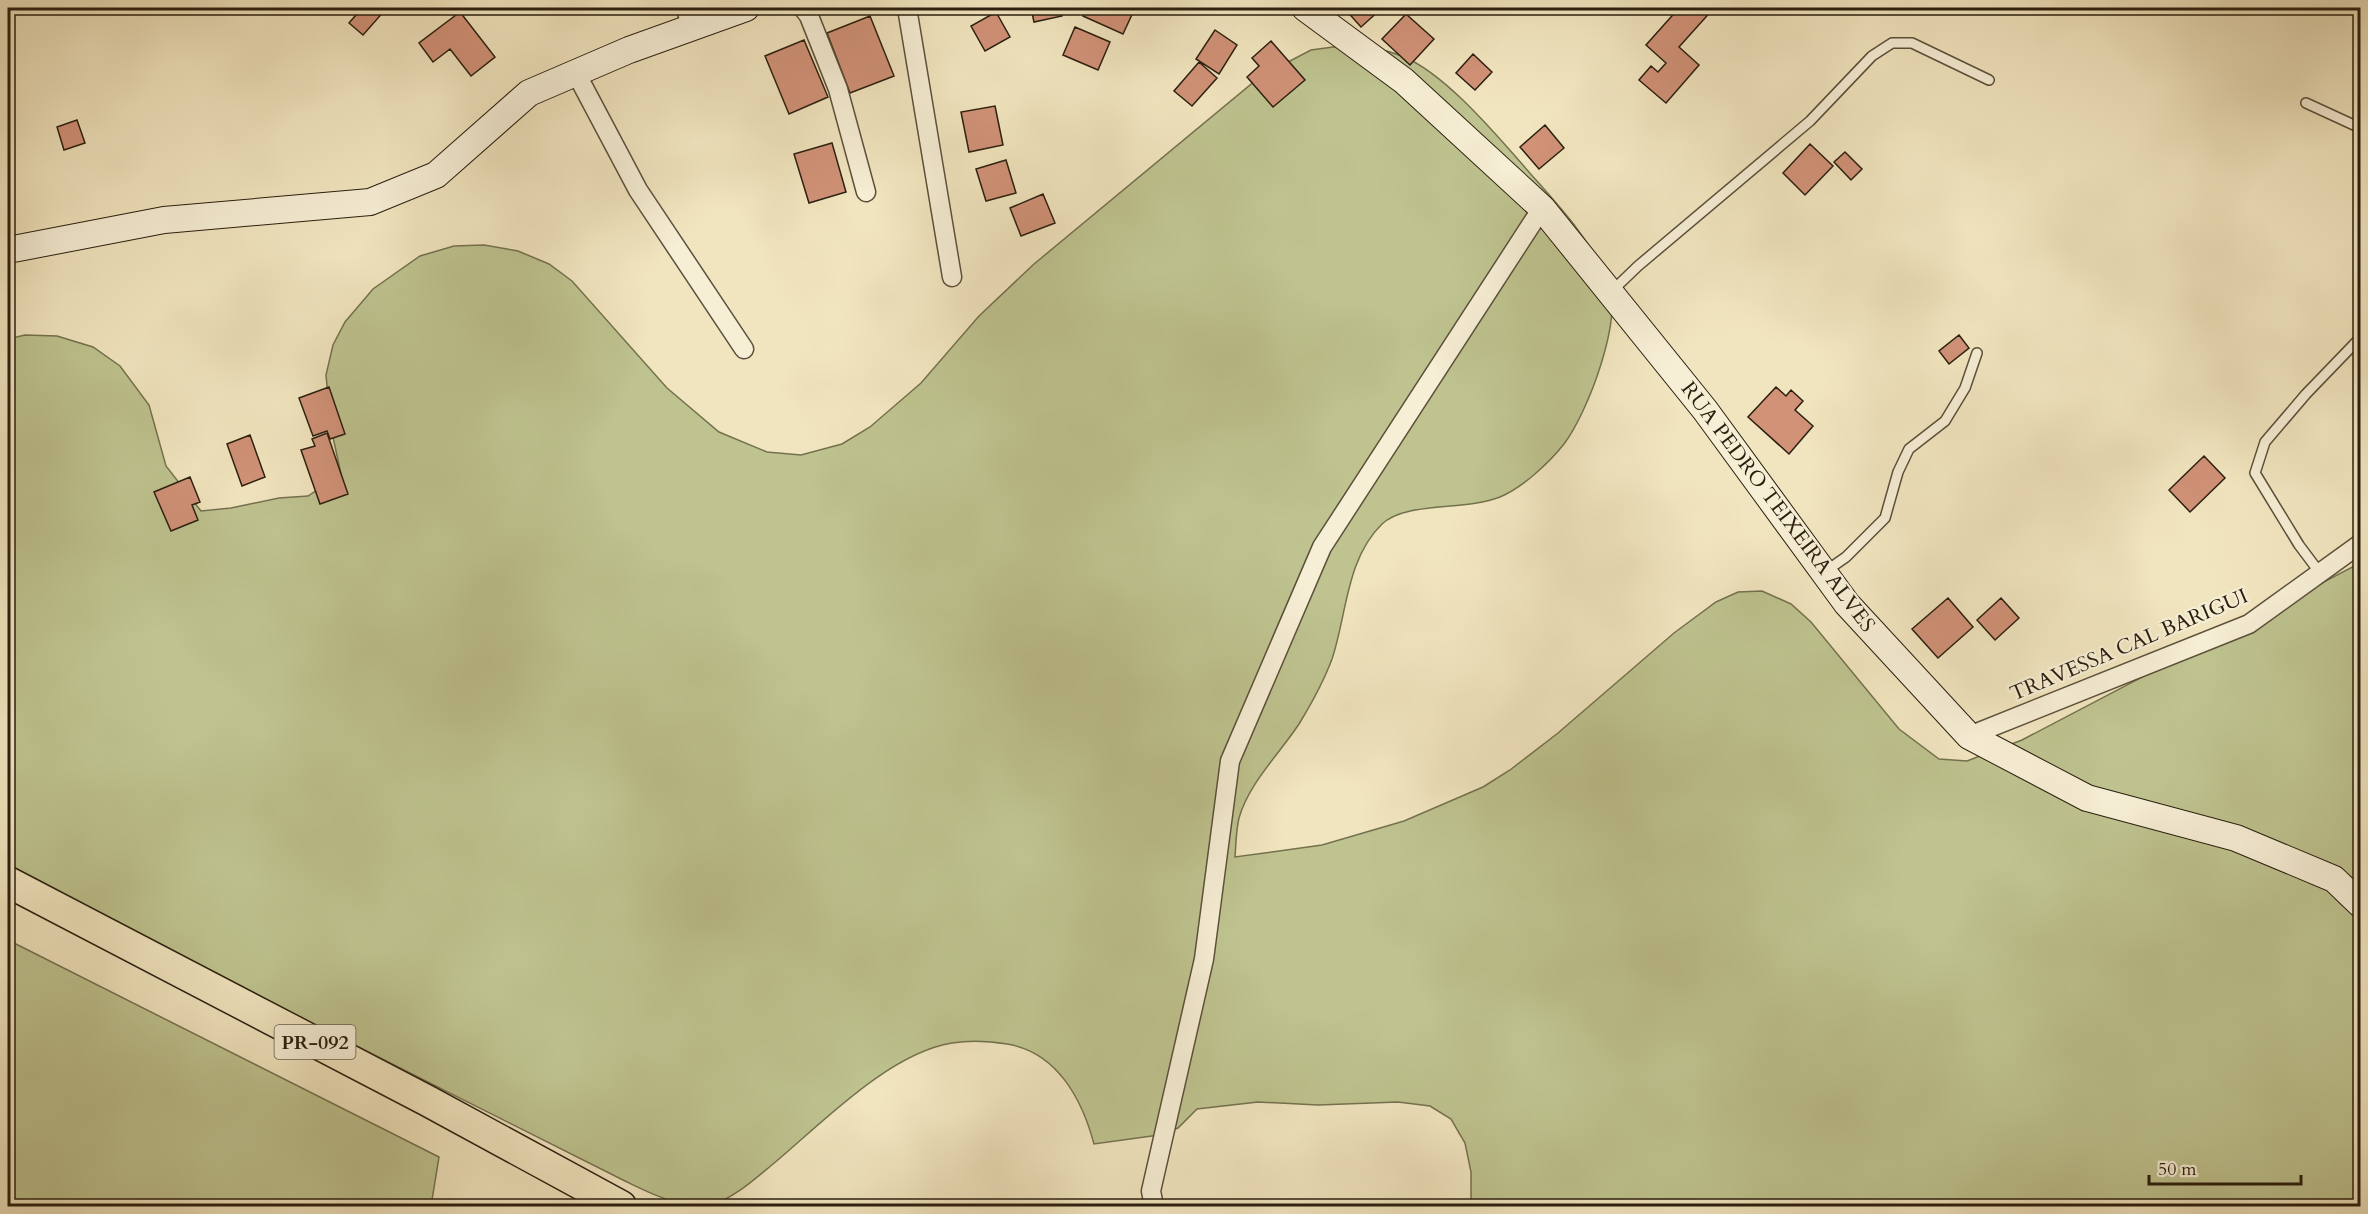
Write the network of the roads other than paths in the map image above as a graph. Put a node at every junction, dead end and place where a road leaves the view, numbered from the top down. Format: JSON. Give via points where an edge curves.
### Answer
{"nodes":[{"id":1,"x":746,"y":8,"type":"edge"},
{"id":2,"x":803,"y":8,"type":"edge"},
{"id":3,"x":907,"y":8,"type":"edge"},
{"id":4,"x":1305,"y":8,"type":"edge"},
{"id":5,"x":684,"y":18,"type":"edge"},
{"id":6,"x":576,"y":73,"type":"junction"},
{"id":7,"x":1989,"y":80,"type":"dead end"},
{"id":8,"x":2306,"y":103,"type":"dead end"},
{"id":9,"x":2361,"y":131,"type":"edge"},
{"id":10,"x":866,"y":192,"type":"dead end"},
{"id":11,"x":1542,"y":208,"type":"junction"},
{"id":12,"x":8,"y":249,"type":"edge"},
{"id":13,"x":951,"y":276,"type":"dead end"},
{"id":14,"x":1611,"y":292,"type":"junction"},
{"id":15,"x":2361,"y":338,"type":"edge"},
{"id":16,"x":744,"y":349,"type":"dead end"},
{"id":17,"x":1977,"y":353,"type":"dead end"},
{"id":18,"x":2361,"y":544,"type":"edge"},
{"id":19,"x":1824,"y":573,"type":"junction"},
{"id":20,"x":2320,"y":573,"type":"junction"},
{"id":21,"x":1969,"y":736,"type":"junction"},
{"id":22,"x":8,"y":882,"type":"edge"},
{"id":23,"x":2361,"y":904,"type":"edge"},
{"id":24,"x":621,"y":1206,"type":"edge"},
{"id":25,"x":1154,"y":1206,"type":"edge"}],
"edges":[{"from":1,"to":5,"type":"street"},
{"from":2,"to":10,"type":"street","via":[[838,89]]},
{"from":3,"to":13,"type":"street"},
{"from":4,"to":11,"type":"street","name":"RUA PEDRO TEIXEIRA ALVES","via":[[1404,81]]},
{"from":5,"to":6,"type":"street","via":[[629,50]]},
{"from":6,"to":12,"type":"street","via":[[529,93],[436,175],[370,202],[164,220]]},
{"from":6,"to":16,"type":"street","via":[[638,190]]},
{"from":7,"to":14,"type":"lane","via":[[1912,43],[1892,43],[1872,56],[1810,121]]},
{"from":8,"to":9,"type":"lane"},
{"from":11,"to":14,"type":"street","name":"RUA PEDRO TEIXEIRA ALVES"},
{"from":11,"to":25,"type":"street","via":[[1322,547],[1230,761],[1203,959],[1151,1191]]},
{"from":14,"to":19,"type":"street","name":"RUA PEDRO TEIXEIRA ALVES","via":[[1705,410]]},
{"from":15,"to":20,"type":"lane","via":[[2265,442],[2255,473]]},
{"from":17,"to":19,"type":"lane","via":[[1965,388],[1945,421],[1909,448],[1885,518]]},
{"from":18,"to":20,"type":"street","name":"TRAVESSA CAL BARIGUI"},
{"from":19,"to":21,"type":"street","name":"RUA PEDRO TEIXEIRA ALVES","via":[[1847,604]]},
{"from":20,"to":21,"type":"street","name":"TRAVESSA CAL BARIGUI","via":[[2249,624]]},
{"from":21,"to":23,"type":"street","name":"RUA PEDRO TEIXEIRA ALVES","via":[[2087,798],[2236,838],[2334,879]]},
{"from":22,"to":24,"type":"main road","number":"PR-092"}]}
